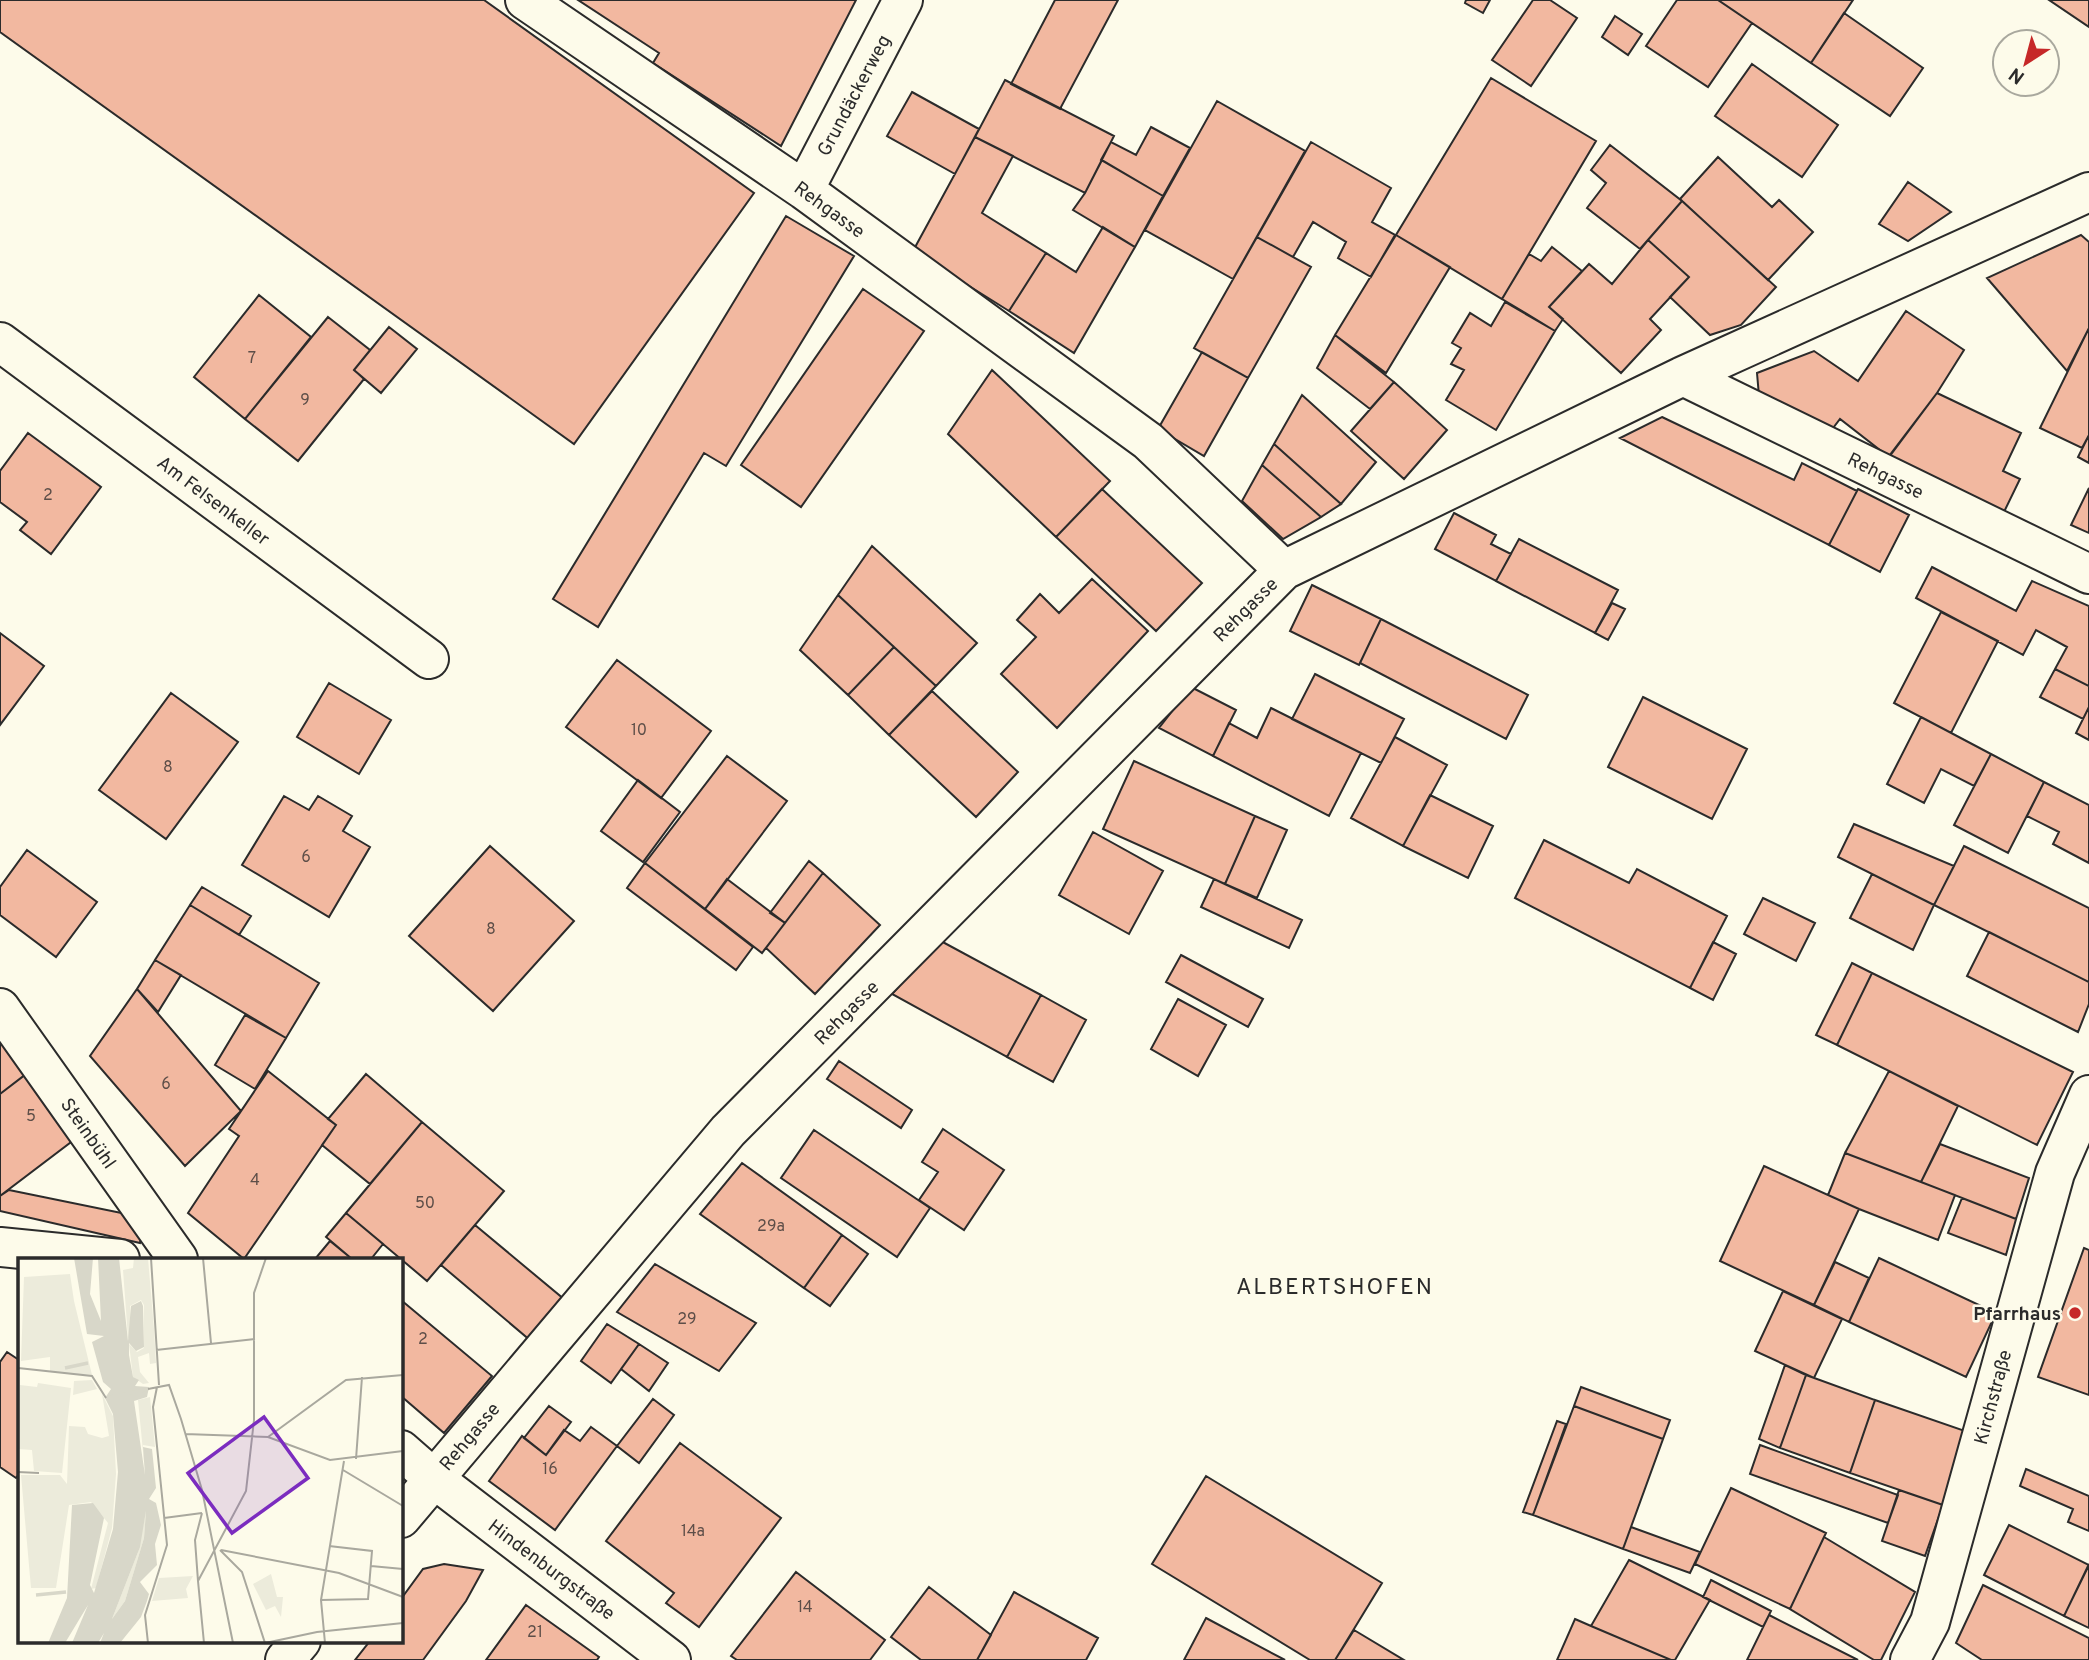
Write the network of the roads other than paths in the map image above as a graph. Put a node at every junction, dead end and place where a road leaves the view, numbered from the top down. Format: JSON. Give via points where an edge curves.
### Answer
{"nodes":[{"id":1,"x":525,"y":0,"type":"edge"},
{"id":2,"x":903,"y":0,"type":"edge"},
{"id":3,"x":804,"y":190,"type":"junction"},
{"id":4,"x":2089,"y":191,"type":"edge"},
{"id":5,"x":0,"y":342,"type":"edge"},
{"id":6,"x":1683,"y":376,"type":"junction"},
{"id":7,"x":1283,"y":570,"type":"junction"},
{"id":8,"x":2089,"y":574,"type":"edge"},
{"id":9,"x":429,"y":659,"type":"dead end"},
{"id":10,"x":0,"y":1008,"type":"edge"},
{"id":11,"x":2089,"y":1095,"type":"edge"},
{"id":12,"x":0,"y":1247,"type":"edge"},
{"id":13,"x":110,"y":1258,"type":"edge"},
{"id":14,"x":177,"y":1258,"type":"edge"},
{"id":15,"x":402,"y":1451,"type":"edge"},
{"id":16,"x":433,"y":1478,"type":"junction"},
{"id":17,"x":402,"y":1517,"type":"edge"},
{"id":18,"x":300,"y":1642,"type":"edge"},
{"id":19,"x":285,"y":1660,"type":"edge"},
{"id":20,"x":671,"y":1660,"type":"edge"},
{"id":21,"x":1910,"y":1660,"type":"edge"}],
"edges":[{"from":1,"to":3,"type":"street","name":"Rehgasse"},
{"from":2,"to":3,"type":"street","name":"Grundäckerweg"},
{"from":3,"to":7,"type":"street","name":"Rehgasse","via":[[1148,441]]},
{"from":4,"to":6,"type":"street","name":"Rehgasse"},
{"from":5,"to":9,"type":"street","name":"Am Felsenkeller"},
{"from":6,"to":7,"type":"street","name":"Rehgasse"},
{"from":6,"to":8,"type":"street","name":"Rehgasse"},
{"from":7,"to":16,"type":"street","name":"Rehgasse","via":[[728,1131]]},
{"from":10,"to":14,"type":"street","name":"Steinbühl"},
{"from":11,"to":21,"type":"street","name":"Kirchstraße","via":[[2055,1173],[1930,1622]]},
{"from":12,"to":13,"type":"street"},
{"from":15,"to":16,"type":"street"},
{"from":16,"to":17,"type":"street","name":"Rehgasse"},
{"from":16,"to":20,"type":"street","name":"Hindenburgstraße"},
{"from":18,"to":19,"type":"street"}]}
